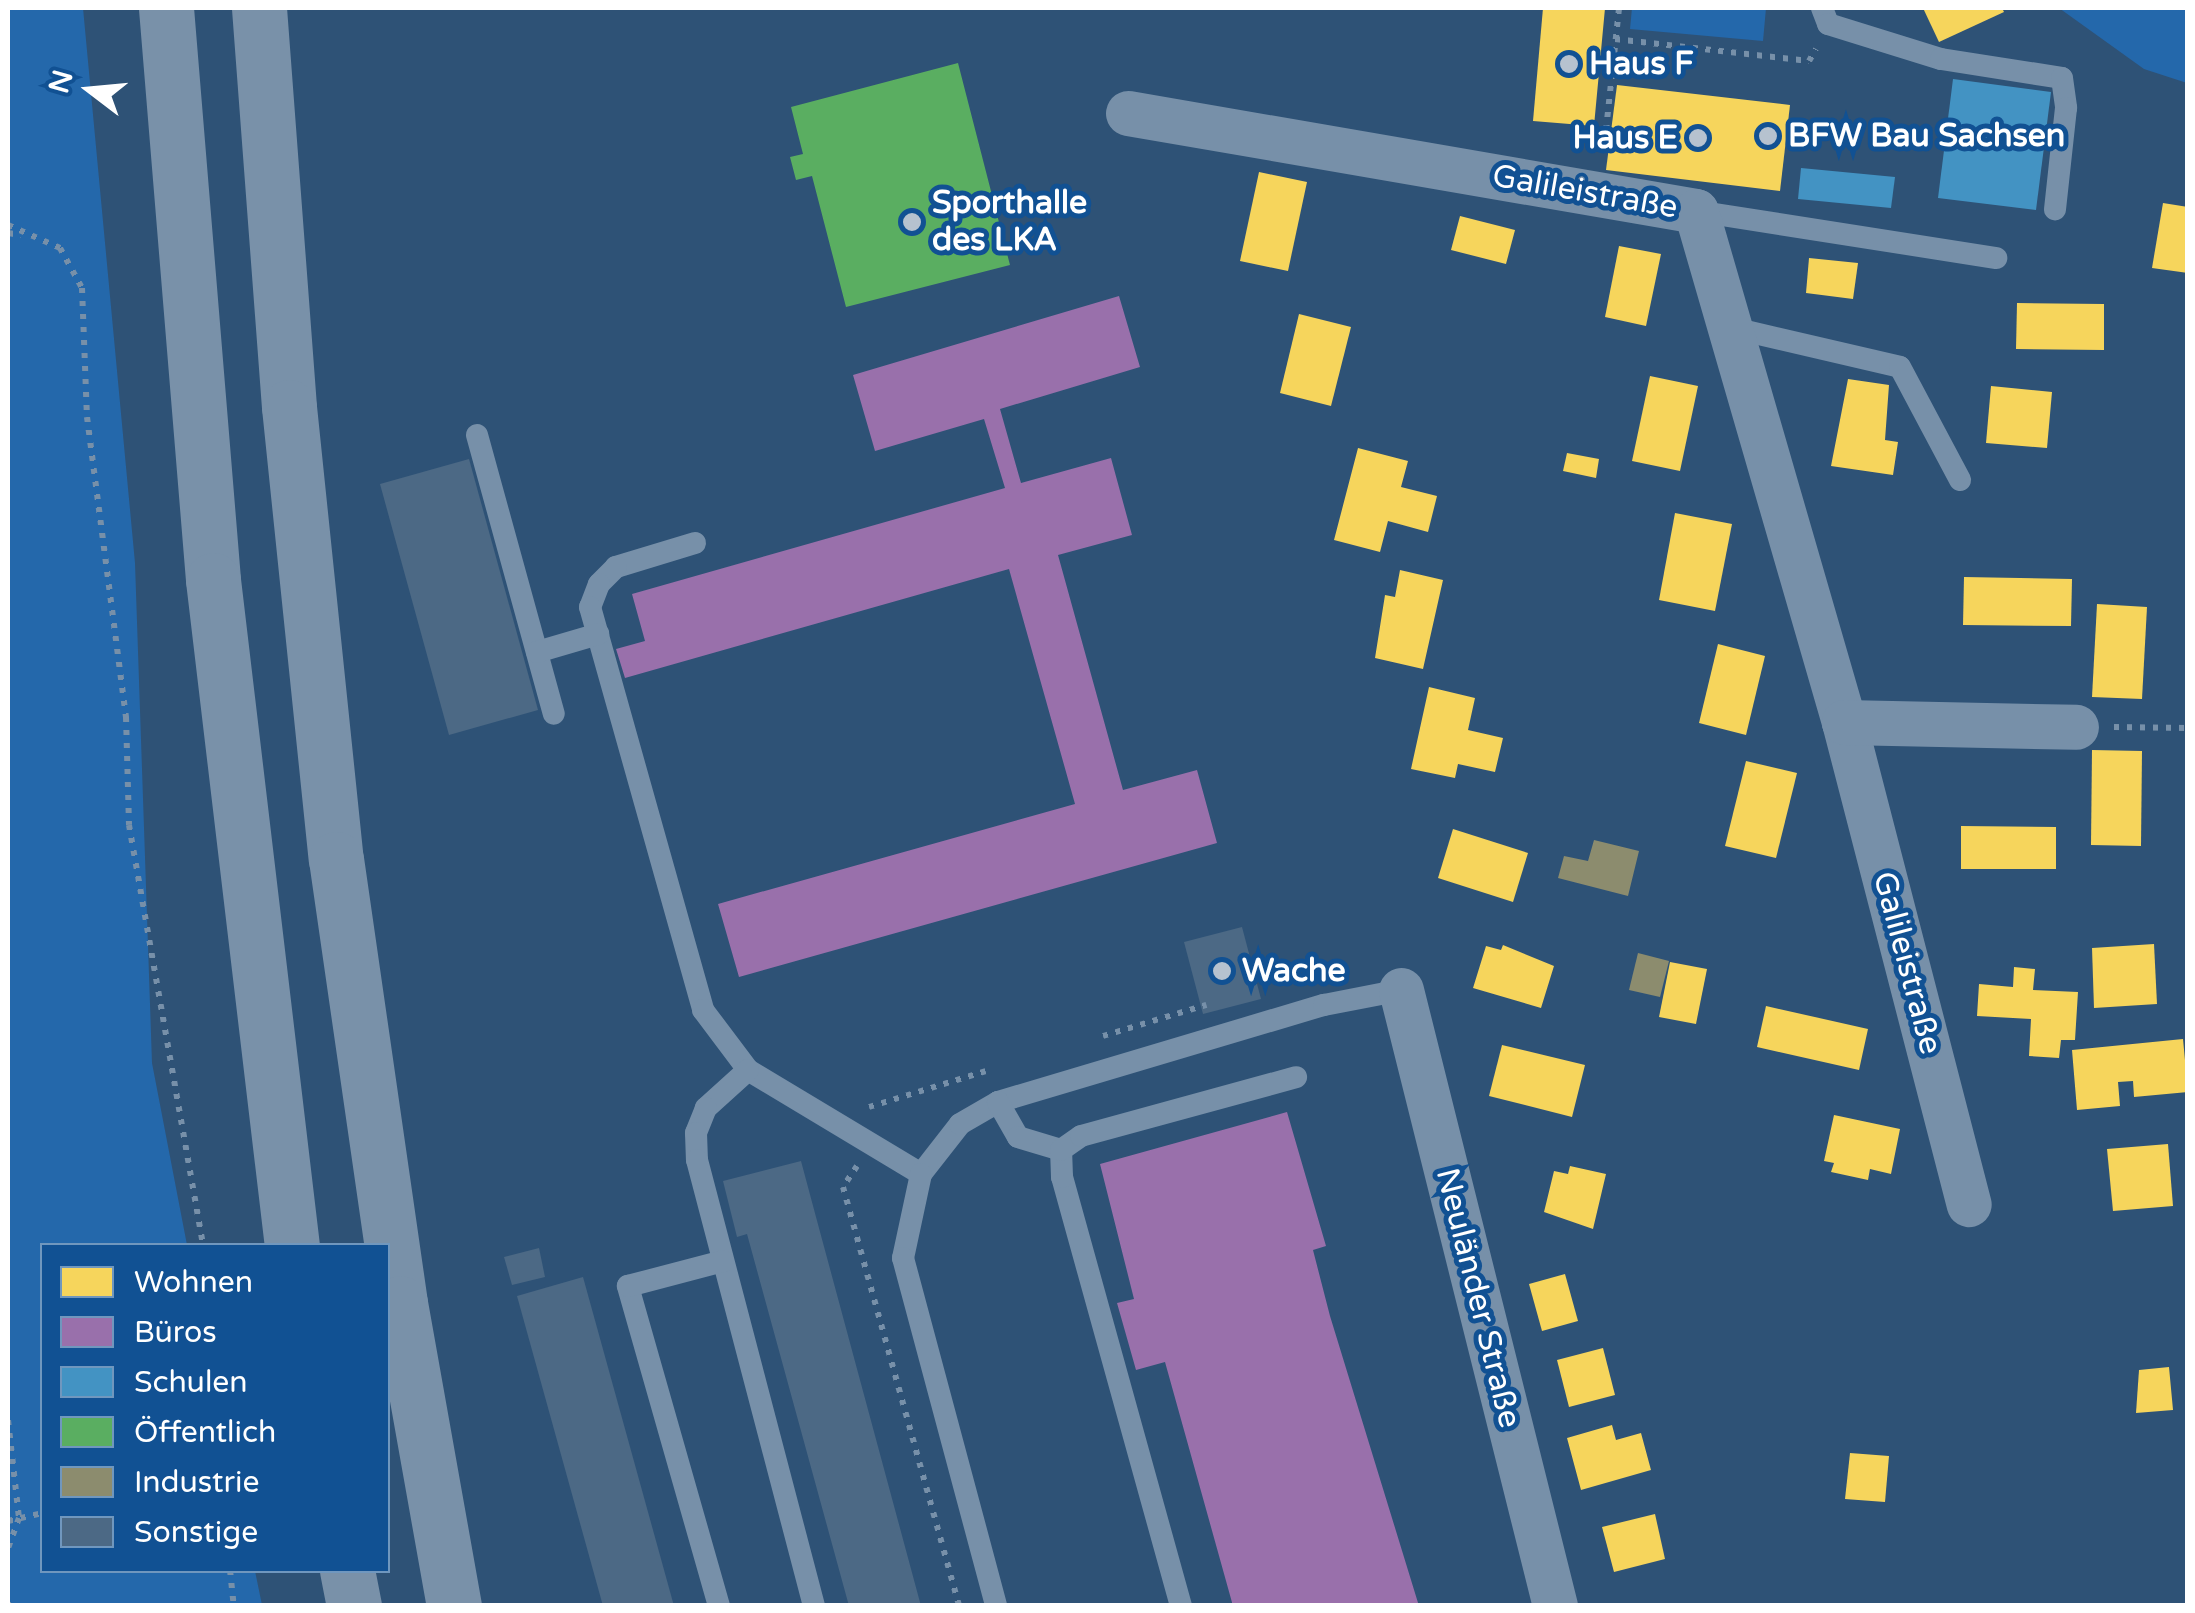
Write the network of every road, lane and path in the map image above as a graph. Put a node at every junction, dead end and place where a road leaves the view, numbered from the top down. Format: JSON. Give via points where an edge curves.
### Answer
{"nodes":[{"id":1,"x":166,"y":8,"type":"edge"},
{"id":2,"x":259,"y":8,"type":"edge"},
{"id":3,"x":1619,"y":8,"type":"edge"},
{"id":4,"x":1825,"y":16,"type":"edge"},
{"id":5,"x":1616,"y":39,"type":"junction"},
{"id":6,"x":1128,"y":113,"type":"dead end"},
{"id":7,"x":1606,"y":130,"type":"dead end"},
{"id":8,"x":2054,"y":209,"type":"dead end"},
{"id":9,"x":1696,"y":211,"type":"junction"},
{"id":10,"x":8,"y":226,"type":"edge"},
{"id":11,"x":8,"y":233,"type":"edge"},
{"id":12,"x":28,"y":236,"type":"junction"},
{"id":13,"x":1996,"y":258,"type":"dead end"},
{"id":14,"x":1734,"y":328,"type":"junction"},
{"id":15,"x":477,"y":435,"type":"dead end"},
{"id":16,"x":1960,"y":480,"type":"dead end"},
{"id":17,"x":695,"y":544,"type":"dead end"},
{"id":18,"x":598,"y":634,"type":"junction"},
{"id":19,"x":537,"y":652,"type":"junction"},
{"id":20,"x":554,"y":714,"type":"dead end"},
{"id":21,"x":1844,"y":722,"type":"junction"},
{"id":22,"x":2076,"y":726,"type":"joint"},
{"id":23,"x":2188,"y":728,"type":"edge"},
{"id":24,"x":1401,"y":990,"type":"joint"},
{"id":25,"x":748,"y":1070,"type":"junction"},
{"id":26,"x":1296,"y":1077,"type":"dead end"},
{"id":27,"x":998,"y":1102,"type":"junction"},
{"id":28,"x":872,"y":1144,"type":"junction"},
{"id":29,"x":1061,"y":1150,"type":"junction"},
{"id":30,"x":921,"y":1174,"type":"junction"},
{"id":31,"x":1969,"y":1204,"type":"dead end"},
{"id":32,"x":202,"y":1243,"type":"edge"},
{"id":33,"x":292,"y":1243,"type":"edge"},
{"id":34,"x":724,"y":1261,"type":"junction"},
{"id":35,"x":8,"y":1420,"type":"edge"},
{"id":36,"x":40,"y":1513,"type":"edge"},
{"id":37,"x":20,"y":1518,"type":"junction"},
{"id":38,"x":8,"y":1521,"type":"edge"},
{"id":39,"x":8,"y":1549,"type":"edge"},
{"id":40,"x":230,"y":1573,"type":"edge"},
{"id":41,"x":348,"y":1573,"type":"edge"},
{"id":42,"x":234,"y":1606,"type":"edge"},
{"id":43,"x":354,"y":1606,"type":"edge"},
{"id":44,"x":454,"y":1606,"type":"edge"},
{"id":45,"x":719,"y":1606,"type":"edge"},
{"id":46,"x":814,"y":1606,"type":"edge"},
{"id":47,"x":959,"y":1606,"type":"edge"},
{"id":48,"x":996,"y":1606,"type":"edge"},
{"id":49,"x":1181,"y":1606,"type":"edge"},
{"id":50,"x":1555,"y":1606,"type":"edge"}],
"edges":[{"from":1,"to":33,"type":"highway","via":[[215,600]]},
{"from":2,"to":44,"type":"highway","via":[[289,407],[336,859],[400,1303]]},
{"from":3,"to":5,"type":"path"},
{"from":4,"to":5,"type":"path","via":[[1809,61]]},
{"from":4,"to":8,"type":"lane","via":[[1941,59],[2062,78],[2066,108]]},
{"from":5,"to":7,"type":"path"},
{"from":6,"to":9,"type":"street","name":"Galileistraße"},
{"from":9,"to":13,"type":"lane"},
{"from":9,"to":14,"type":"street","name":"Galileistraße"},
{"from":10,"to":12,"type":"path"},
{"from":11,"to":12,"type":"path"},
{"from":12,"to":32,"type":"path","via":[[60,248],[82,288],[87,417],[126,716],[129,825]]},
{"from":14,"to":16,"type":"lane","via":[[1900,367]]},
{"from":14,"to":21,"type":"street","name":"Galileistraße"},
{"from":15,"to":19,"type":"lane"},
{"from":17,"to":18,"type":"lane","via":[[616,567],[590,607]]},
{"from":18,"to":19,"type":"lane"},
{"from":18,"to":25,"type":"lane","via":[[704,1010]]},
{"from":19,"to":20,"type":"lane"},
{"from":21,"to":22,"type":"street"},
{"from":21,"to":31,"type":"street","name":"Galileistraße"},
{"from":22,"to":23,"type":"path"},
{"from":24,"to":27,"type":"lane","via":[[1324,1006]]},
{"from":24,"to":50,"type":"street","name":"Neuländer Straße"},
{"from":25,"to":28,"type":"lane"},
{"from":25,"to":34,"type":"lane","via":[[706,1108],[696,1132],[696,1160]]},
{"from":26,"to":29,"type":"lane","via":[[1081,1136]]},
{"from":27,"to":29,"type":"lane","via":[[1018,1137]]},
{"from":27,"to":30,"type":"lane","via":[[960,1124]]},
{"from":28,"to":30,"type":"lane"},
{"from":28,"to":47,"type":"path","via":[[843,1187]]},
{"from":29,"to":49,"type":"lane","via":[[1062,1176]]},
{"from":30,"to":48,"type":"lane","via":[[902,1258]]},
{"from":34,"to":45,"type":"lane","via":[[628,1286]]},
{"from":34,"to":46,"type":"lane"},
{"from":35,"to":37,"type":"path"},
{"from":36,"to":37,"type":"path"},
{"from":37,"to":38,"type":"path"},
{"from":37,"to":39,"type":"path"},
{"from":40,"to":42,"type":"path"},
{"from":41,"to":43,"type":"highway"}]}
